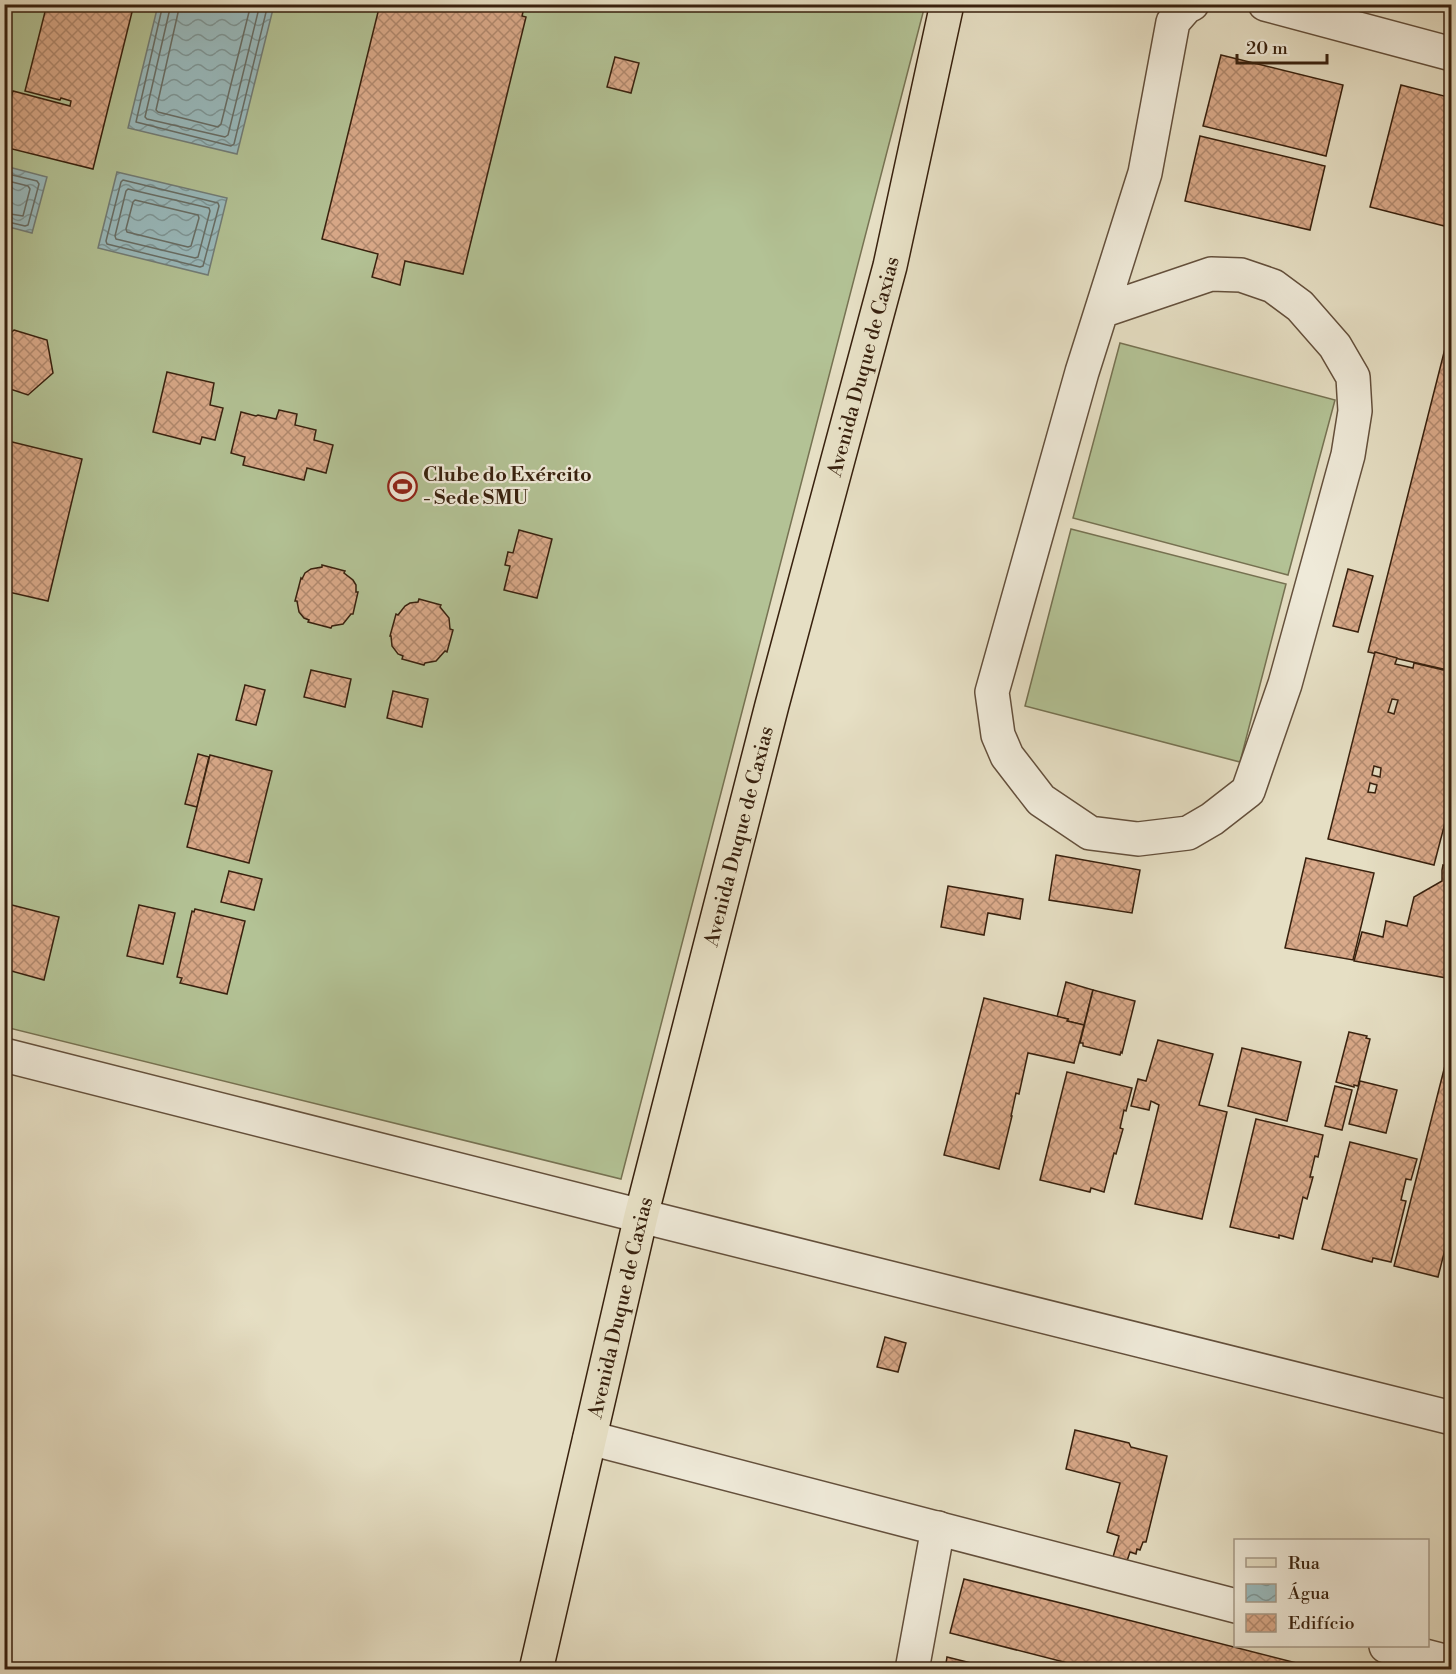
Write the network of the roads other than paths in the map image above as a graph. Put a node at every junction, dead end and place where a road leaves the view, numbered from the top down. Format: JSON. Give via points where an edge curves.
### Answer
{"nodes":[{"id":1,"x":947,"y":4,"type":"edge"},
{"id":2,"x":1192,"y":4,"type":"edge"},
{"id":3,"x":1265,"y":4,"type":"edge"},
{"id":4,"x":1452,"y":54,"type":"edge"},
{"id":5,"x":1102,"y":311,"type":"junction"},
{"id":6,"x":4,"y":1055,"type":"edge"},
{"id":7,"x":641,"y":1216,"type":"junction"},
{"id":8,"x":1452,"y":1418,"type":"edge"},
{"id":9,"x":590,"y":1438,"type":"junction"},
{"id":10,"x":938,"y":1528,"type":"junction"},
{"id":11,"x":1234,"y":1605,"type":"edge"},
{"id":12,"x":1390,"y":1647,"type":"edge"},
{"id":13,"x":1452,"y":1663,"type":"edge"},
{"id":14,"x":536,"y":1670,"type":"edge"},
{"id":15,"x":912,"y":1670,"type":"edge"}],
"edges":[{"from":1,"to":7,"type":"main road","name":"Avenida Duque de Caxias","via":[[890,266]]},
{"from":2,"to":5,"type":"street","via":[[1173,22],[1145,173]]},
{"from":3,"to":4,"type":"street"},
{"from":5,"to":5,"type":"street","via":[[992,692],[998,735],[1006,756],[1041,800],[1090,833],[1138,839],[1188,833],[1248,791],[1284,684],[1348,455],[1355,411],[1353,377],[1335,346],[1300,306],[1273,286],[1241,275],[1211,274]]},
{"from":6,"to":7,"type":"street"},
{"from":7,"to":8,"type":"street"},
{"from":7,"to":9,"type":"main road","name":"Avenida Duque de Caxias"},
{"from":9,"to":10,"type":"street"},
{"from":9,"to":14,"type":"main road","name":"Avenida Duque de Caxias"},
{"from":10,"to":11,"type":"street"},
{"from":10,"to":15,"type":"street"},
{"from":12,"to":13,"type":"street"}]}
